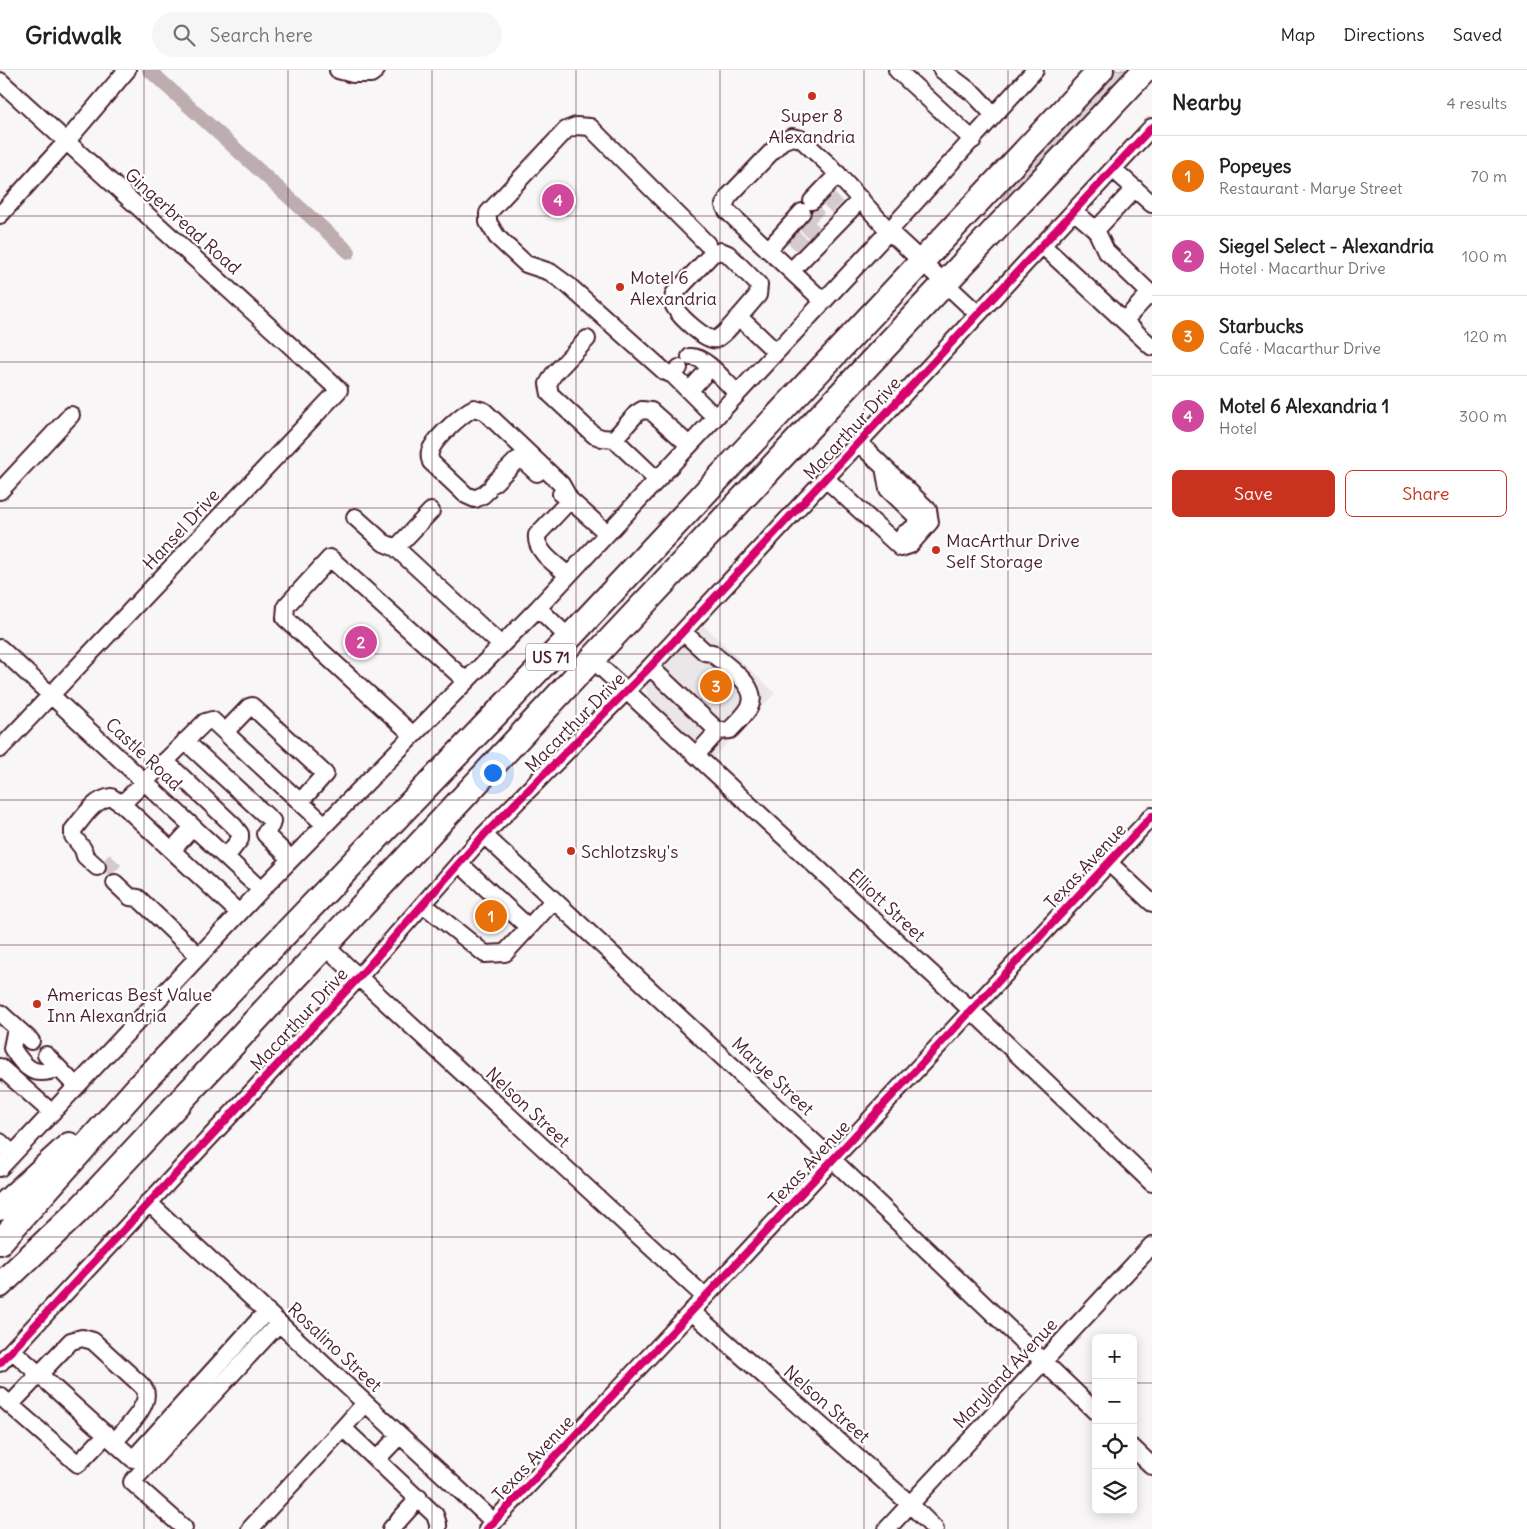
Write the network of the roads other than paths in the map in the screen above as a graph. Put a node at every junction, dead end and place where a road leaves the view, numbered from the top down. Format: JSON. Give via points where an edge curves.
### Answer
{"nodes":[{"id":1,"x":127,"y":70,"type":"edge"},
{"id":2,"x":338,"y":70,"type":"edge"},
{"id":3,"x":376,"y":70,"type":"edge"},
{"id":4,"x":897,"y":70,"type":"edge"},
{"id":5,"x":942,"y":70,"type":"edge"},
{"id":6,"x":1101,"y":70,"type":"edge"},
{"id":7,"x":1145,"y":70,"type":"edge"},
{"id":8,"x":1025,"y":73,"type":"edge"},
{"id":9,"x":0,"y":81,"type":"edge"},
{"id":10,"x":994,"y":115,"type":"junction"},
{"id":11,"x":1152,"y":127,"type":"edge"},
{"id":12,"x":973,"y":140,"type":"junction"},
{"id":13,"x":66,"y":142,"type":"junction"},
{"id":14,"x":1113,"y":169,"type":"junction"},
{"id":15,"x":838,"y":174,"type":"junction"},
{"id":16,"x":1135,"y":188,"type":"junction"},
{"id":17,"x":861,"y":199,"type":"junction"},
{"id":18,"x":1152,"y":204,"type":"edge"},
{"id":19,"x":1074,"y":211,"type":"junction"},
{"id":20,"x":0,"y":215,"type":"edge"},
{"id":21,"x":889,"y":231,"type":"junction"},
{"id":22,"x":1099,"y":237,"type":"junction"},
{"id":23,"x":707,"y":244,"type":"dead end"},
{"id":24,"x":1042,"y":245,"type":"junction"},
{"id":25,"x":768,"y":250,"type":"junction"},
{"id":26,"x":921,"y":262,"type":"junction"},
{"id":27,"x":791,"y":272,"type":"junction"},
{"id":28,"x":944,"y":284,"type":"junction"},
{"id":29,"x":1151,"y":291,"type":"edge"},
{"id":30,"x":823,"y":301,"type":"junction"},
{"id":31,"x":978,"y":314,"type":"junction"},
{"id":32,"x":739,"y":317,"type":"junction"},
{"id":33,"x":1124,"y":321,"type":"junction"},
{"id":34,"x":587,"y":339,"type":"dead end"},
{"id":35,"x":1152,"y":347,"type":"edge"},
{"id":36,"x":776,"y":352,"type":"junction"},
{"id":37,"x":681,"y":367,"type":"junction"},
{"id":38,"x":711,"y":367,"type":"junction"},
{"id":39,"x":339,"y":390,"type":"joint"},
{"id":40,"x":689,"y":391,"type":"junction"},
{"id":41,"x":737,"y":393,"type":"junction"},
{"id":42,"x":71,"y":415,"type":"dead end"},
{"id":43,"x":715,"y":417,"type":"junction"},
{"id":44,"x":614,"y":438,"type":"junction"},
{"id":45,"x":859,"y":443,"type":"junction"},
{"id":46,"x":689,"y":445,"type":"junction"},
{"id":47,"x":826,"y":479,"type":"junction"},
{"id":48,"x":657,"y":480,"type":"junction"},
{"id":49,"x":0,"y":491,"type":"edge"},
{"id":50,"x":570,"y":500,"type":"junction"},
{"id":51,"x":431,"y":511,"type":"dead end"},
{"id":52,"x":355,"y":517,"type":"dead end"},
{"id":53,"x":607,"y":533,"type":"junction"},
{"id":54,"x":396,"y":548,"type":"junction"},
{"id":55,"x":568,"y":575,"type":"junction"},
{"id":56,"x":538,"y":608,"type":"junction"},
{"id":57,"x":683,"y":632,"type":"junction"},
{"id":58,"x":570,"y":638,"type":"junction"},
{"id":59,"x":502,"y":645,"type":"junction"},
{"id":60,"x":0,"y":648,"type":"edge"},
{"id":61,"x":592,"y":659,"type":"junction"},
{"id":62,"x":650,"y":667,"type":"junction"},
{"id":63,"x":466,"y":680,"type":"junction"},
{"id":64,"x":627,"y":691,"type":"junction"},
{"id":65,"x":52,"y":695,"type":"junction"},
{"id":66,"x":718,"y":730,"type":"junction"},
{"id":67,"x":225,"y":732,"type":"junction"},
{"id":68,"x":413,"y":735,"type":"junction"},
{"id":69,"x":185,"y":741,"type":"junction"},
{"id":70,"x":0,"y":749,"type":"edge"},
{"id":71,"x":696,"y":755,"type":"junction"},
{"id":72,"x":165,"y":761,"type":"junction"},
{"id":73,"x":144,"y":781,"type":"junction"},
{"id":74,"x":300,"y":802,"type":"junction"},
{"id":75,"x":122,"y":804,"type":"junction"},
{"id":76,"x":1152,"y":816,"type":"edge"},
{"id":77,"x":325,"y":825,"type":"junction"},
{"id":78,"x":194,"y":827,"type":"junction"},
{"id":79,"x":484,"y":835,"type":"junction"},
{"id":80,"x":172,"y":850,"type":"junction"},
{"id":81,"x":226,"y":857,"type":"junction"},
{"id":82,"x":291,"y":859,"type":"junction"},
{"id":83,"x":1108,"y":862,"type":"junction"},
{"id":84,"x":459,"y":863,"type":"junction"},
{"id":85,"x":101,"y":864,"type":"tunnel mouth"},
{"id":86,"x":119,"y":880,"type":"tunnel mouth"},
{"id":87,"x":261,"y":890,"type":"junction"},
{"id":88,"x":554,"y":900,"type":"junction"},
{"id":89,"x":1152,"y":903,"type":"edge"},
{"id":90,"x":423,"y":904,"type":"junction"},
{"id":91,"x":239,"y":913,"type":"junction"},
{"id":92,"x":526,"y":925,"type":"junction"},
{"id":93,"x":325,"y":946,"type":"junction"},
{"id":94,"x":199,"y":956,"type":"junction"},
{"id":95,"x":359,"y":977,"type":"junction"},
{"id":96,"x":971,"y":1010,"type":"junction"},
{"id":97,"x":0,"y":1013,"type":"edge"},
{"id":98,"x":16,"y":1028,"type":"junction"},
{"id":99,"x":31,"y":1041,"type":"dead end"},
{"id":100,"x":46,"y":1055,"type":"dead end"},
{"id":101,"x":0,"y":1067,"type":"edge"},
{"id":102,"x":58,"y":1068,"type":"junction"},
{"id":103,"x":76,"y":1086,"type":"junction"},
{"id":104,"x":139,"y":1086,"type":"junction"},
{"id":105,"x":51,"y":1112,"type":"junction"},
{"id":106,"x":0,"y":1142,"type":"edge"},
{"id":107,"x":13,"y":1154,"type":"junction"},
{"id":108,"x":832,"y":1160,"type":"junction"},
{"id":109,"x":0,"y":1168,"type":"edge"},
{"id":110,"x":1152,"y":1183,"type":"edge"},
{"id":111,"x":148,"y":1202,"type":"junction"},
{"id":112,"x":0,"y":1208,"type":"edge"},
{"id":113,"x":78,"y":1211,"type":"junction"},
{"id":114,"x":0,"y":1242,"type":"edge"},
{"id":115,"x":1152,"y":1244,"type":"edge"},
{"id":116,"x":0,"y":1285,"type":"edge"},
{"id":117,"x":705,"y":1297,"type":"junction"},
{"id":118,"x":0,"y":1305,"type":"edge"},
{"id":119,"x":267,"y":1311,"type":"junction"},
{"id":120,"x":691,"y":1312,"type":"junction"},
{"id":121,"x":280,"y":1323,"type":"junction"},
{"id":122,"x":12,"y":1350,"type":"junction"},
{"id":123,"x":1043,"y":1362,"type":"junction"},
{"id":124,"x":0,"y":1363,"type":"edge"},
{"id":125,"x":39,"y":1374,"type":"junction"},
{"id":126,"x":5,"y":1400,"type":"edge"},
{"id":127,"x":365,"y":1403,"type":"junction"},
{"id":128,"x":1092,"y":1408,"type":"edge"},
{"id":129,"x":343,"y":1428,"type":"junction"},
{"id":130,"x":400,"y":1435,"type":"junction"},
{"id":131,"x":111,"y":1437,"type":"junction"},
{"id":132,"x":1137,"y":1452,"type":"edge"},
{"id":133,"x":377,"y":1460,"type":"junction"},
{"id":134,"x":1152,"y":1466,"type":"edge"},
{"id":135,"x":419,"y":1498,"type":"junction"},
{"id":136,"x":910,"y":1504,"type":"junction"},
{"id":137,"x":490,"y":1525,"type":"edge"},
{"id":138,"x":184,"y":1528,"type":"edge"},
{"id":139,"x":250,"y":1529,"type":"edge"},
{"id":140,"x":391,"y":1529,"type":"edge"},
{"id":141,"x":438,"y":1529,"type":"edge"},
{"id":142,"x":887,"y":1529,"type":"edge"},
{"id":143,"x":935,"y":1529,"type":"edge"}],
"edges":[{"from":1,"to":13,"type":"street"},
{"from":2,"to":3,"type":"street","via":[[353,74],[371,74]]},
{"from":4,"to":12,"type":"street"},
{"from":5,"to":10,"type":"street","via":[[974,94]]},
{"from":6,"to":26,"type":"highway","number":"US 71"},
{"from":7,"to":28,"type":"highway","name":"Macarthur Drive","number":"US 71"},
{"from":8,"to":10,"type":"street"},
{"from":9,"to":13,"type":"street","name":"Gingerbread Road"},
{"from":10,"to":12,"type":"street"},
{"from":11,"to":14,"type":"street","name":"Macarthur Drive"},
{"from":12,"to":21,"type":"street"},
{"from":13,"to":20,"type":"street"},
{"from":13,"to":39,"type":"street","name":"Gingerbread Road"},
{"from":14,"to":16,"type":"street"},
{"from":14,"to":19,"type":"street","name":"Macarthur Drive"},
{"from":15,"to":17,"type":"street"},
{"from":15,"to":25,"type":"street","via":[[788,232]]},
{"from":15,"to":25,"type":"street","via":[[801,139],[792,137],[782,141],[729,196],[724,205],[727,211]]},
{"from":16,"to":18,"type":"street"},
{"from":16,"to":22,"type":"street"},
{"from":17,"to":21,"type":"street"},
{"from":17,"to":27,"type":"street","via":[[843,212]]},
{"from":19,"to":22,"type":"street"},
{"from":19,"to":24,"type":"street","name":"Macarthur Drive"},
{"from":21,"to":26,"type":"street"},
{"from":21,"to":30,"type":"street"},
{"from":22,"to":29,"type":"street","via":[[1106,250]]},
{"from":23,"to":37,"type":"street","via":[[590,127],[576,126],[566,130],[488,212],[488,222],[497,237],[526,264],[550,272],[664,371]]},
{"from":24,"to":31,"type":"street","name":"Macarthur Drive"},
{"from":24,"to":33,"type":"street"},
{"from":25,"to":27,"type":"street"},
{"from":26,"to":28,"type":"street"},
{"from":26,"to":58,"type":"highway","number":"US 71"},
{"from":27,"to":30,"type":"street"},
{"from":28,"to":31,"type":"street"},
{"from":28,"to":61,"type":"highway","name":"Macarthur Drive","number":"US 71"},
{"from":29,"to":33,"type":"street"},
{"from":30,"to":36,"type":"street"},
{"from":31,"to":45,"type":"street","name":"Macarthur Drive"},
{"from":32,"to":32,"type":"street","via":[[717,339],[711,340],[676,310],[674,294],[712,254],[721,251],[759,284],[758,295]]},
{"from":32,"to":36,"type":"street"},
{"from":33,"to":35,"type":"street"},
{"from":34,"to":44,"type":"street","via":[[552,375],[548,384],[550,394],[594,435]]},
{"from":36,"to":41,"type":"street"},
{"from":37,"to":38,"type":"street","via":[[695,356]]},
{"from":37,"to":40,"type":"street"},
{"from":38,"to":40,"type":"street"},
{"from":38,"to":41,"type":"street"},
{"from":39,"to":65,"type":"street","name":"Hansel Drive"},
{"from":40,"to":43,"type":"street"},
{"from":41,"to":43,"type":"street"},
{"from":42,"to":49,"type":"street"},
{"from":43,"to":46,"type":"street"},
{"from":44,"to":46,"type":"street","via":[[642,410],[651,411]]},
{"from":44,"to":48,"type":"street"},
{"from":45,"to":47,"type":"street","name":"Macarthur Drive"},
{"from":45,"to":47,"type":"street","via":[[928,510],[930,522],[910,545],[901,548]]},
{"from":46,"to":48,"type":"street"},
{"from":47,"to":57,"type":"street","name":"Macarthur Drive"},
{"from":48,"to":53,"type":"street"},
{"from":50,"to":50,"type":"street","via":[[524,461],[517,460],[483,495],[474,499],[431,462],[432,446],[465,412],[474,408],[484,412],[554,477]]},
{"from":50,"to":53,"type":"street"},
{"from":50,"to":55,"type":"street","via":[[537,536],[536,543]]},
{"from":51,"to":54,"type":"street"},
{"from":52,"to":54,"type":"street","via":[[384,543]]},
{"from":53,"to":55,"type":"street"},
{"from":54,"to":59,"type":"street"},
{"from":55,"to":56,"type":"street"},
{"from":56,"to":58,"type":"street"},
{"from":56,"to":59,"type":"street"},
{"from":57,"to":62,"type":"street","name":"Macarthur Drive"},
{"from":57,"to":66,"type":"street","via":[[744,693],[742,704]]},
{"from":58,"to":61,"type":"highway"},
{"from":58,"to":104,"type":"highway","number":"US 71"},
{"from":59,"to":63,"type":"street"},
{"from":60,"to":65,"type":"street","name":"Castle Road"},
{"from":61,"to":64,"type":"street","name":"Elliott Street"},
{"from":61,"to":93,"type":"highway","name":"Macarthur Drive","number":"US 71"},
{"from":62,"to":64,"type":"street","name":"Macarthur Drive"},
{"from":62,"to":66,"type":"street"},
{"from":63,"to":68,"type":"street"},
{"from":63,"to":68,"type":"street","via":[[330,558],[286,606],[285,618]]},
{"from":64,"to":71,"type":"street","name":"Elliott Street"},
{"from":64,"to":79,"type":"street","name":"Macarthur Drive"},
{"from":65,"to":70,"type":"street","name":"Hansel Drive"},
{"from":65,"to":73,"type":"street","name":"Castle Road"},
{"from":66,"to":71,"type":"street"},
{"from":67,"to":69,"type":"street","via":[[209,720]]},
{"from":67,"to":74,"type":"street"},
{"from":67,"to":74,"type":"street","via":[[252,706],[322,771],[324,774]]},
{"from":68,"to":77,"type":"street"},
{"from":69,"to":72,"type":"street"},
{"from":69,"to":82,"type":"street","via":[[272,821],[265,834]]},
{"from":71,"to":96,"type":"street","name":"Elliott Street"},
{"from":72,"to":73,"type":"street"},
{"from":72,"to":81,"type":"street","via":[[240,834],[240,839]]},
{"from":73,"to":75,"type":"street"},
{"from":73,"to":78,"type":"street","name":"Castle Road"},
{"from":74,"to":77,"type":"street"},
{"from":75,"to":80,"type":"street"},
{"from":75,"to":85,"type":"street","via":[[111,797],[103,798],[73,830],[73,836],[83,849],[89,850]]},
{"from":76,"to":83,"type":"street","name":"Texas Avenue"},
{"from":77,"to":82,"type":"street"},
{"from":78,"to":80,"type":"street"},
{"from":78,"to":81,"type":"street","name":"Castle Road"},
{"from":79,"to":84,"type":"street","name":"Macarthur Drive"},
{"from":79,"to":88,"type":"street","name":"Marye Street"},
{"from":80,"to":91,"type":"street"},
{"from":81,"to":87,"type":"street","name":"Castle Road"},
{"from":82,"to":87,"type":"street"},
{"from":83,"to":89,"type":"street"},
{"from":83,"to":96,"type":"street","name":"Texas Avenue"},
{"from":84,"to":90,"type":"street","name":"Macarthur Drive"},
{"from":84,"to":92,"type":"street"},
{"from":86,"to":94,"type":"street","via":[[130,897],[138,898]]},
{"from":87,"to":91,"type":"street"},
{"from":88,"to":92,"type":"street"},
{"from":88,"to":108,"type":"street","name":"Marye Street"},
{"from":90,"to":92,"type":"street","via":[[485,954],[505,953]]},
{"from":90,"to":95,"type":"street","name":"Macarthur Drive"},
{"from":91,"to":94,"type":"street"},
{"from":93,"to":95,"type":"street","name":"Nelson Street"},
{"from":93,"to":113,"type":"highway","name":"Macarthur Drive","number":"US 71"},
{"from":94,"to":103,"type":"street"},
{"from":95,"to":111,"type":"street","name":"Macarthur Drive"},
{"from":95,"to":117,"type":"street","name":"Nelson Street"},
{"from":96,"to":108,"type":"street","name":"Texas Avenue"},
{"from":96,"to":110,"type":"street","name":"Elliott Street"},
{"from":97,"to":98,"type":"street"},
{"from":98,"to":99,"type":"street"},
{"from":98,"to":102,"type":"street","via":[[12,1048],[19,1059],[35,1072],[47,1073]]},
{"from":100,"to":102,"type":"street"},
{"from":101,"to":105,"type":"street"},
{"from":102,"to":103,"type":"street"},
{"from":103,"to":105,"type":"street"},
{"from":104,"to":112,"type":"highway","via":[[78,1136]]},
{"from":104,"to":114,"type":"highway","number":"US 71"},
{"from":105,"to":107,"type":"street"},
{"from":106,"to":107,"type":"street"},
{"from":107,"to":109,"type":"street"},
{"from":108,"to":117,"type":"street","name":"Texas Avenue"},
{"from":108,"to":123,"type":"street","name":"Marye Street"},
{"from":111,"to":119,"type":"street","name":"Rosalino Street"},
{"from":111,"to":122,"type":"street","name":"Macarthur Drive"},
{"from":113,"to":116,"type":"highway","name":"Macarthur Drive","number":"US 71"},
{"from":113,"to":118,"type":"highway"},
{"from":115,"to":123,"type":"street","name":"Maryland Avenue"},
{"from":117,"to":120,"type":"street","name":"Texas Avenue"},
{"from":119,"to":121,"type":"street","name":"Rosalino Street"},
{"from":119,"to":131,"type":"street","via":[[133,1458]]},
{"from":120,"to":136,"type":"street","name":"Nelson Street"},
{"from":120,"to":137,"type":"street","name":"Texas Avenue"},
{"from":121,"to":127,"type":"street","name":"Rosalino Street"},
{"from":121,"to":138,"type":"street","via":[[132,1482]]},
{"from":122,"to":124,"type":"street","name":"Macarthur Drive"},
{"from":122,"to":125,"type":"street"},
{"from":123,"to":128,"type":"street","name":"Marye Street"},
{"from":123,"to":136,"type":"street","name":"Maryland Avenue"},
{"from":125,"to":126,"type":"street"},
{"from":125,"to":131,"type":"street"},
{"from":125,"to":131,"type":"street","via":[[71,1341],[82,1338],[93,1341],[146,1391],[142,1410]]},
{"from":126,"to":131,"type":"street","via":[[78,1464]]},
{"from":127,"to":129,"type":"street"},
{"from":127,"to":130,"type":"street","name":"Rosalino Street"},
{"from":129,"to":133,"type":"street"},
{"from":129,"to":139,"type":"street"},
{"from":130,"to":133,"type":"street"},
{"from":130,"to":137,"type":"street","name":"Rosalino Street"},
{"from":132,"to":134,"type":"street"},
{"from":133,"to":135,"type":"street"},
{"from":135,"to":140,"type":"street"},
{"from":135,"to":141,"type":"street","via":[[435,1514]]},
{"from":136,"to":142,"type":"street","name":"Maryland Avenue"},
{"from":136,"to":143,"type":"street","name":"Nelson Street"}]}
